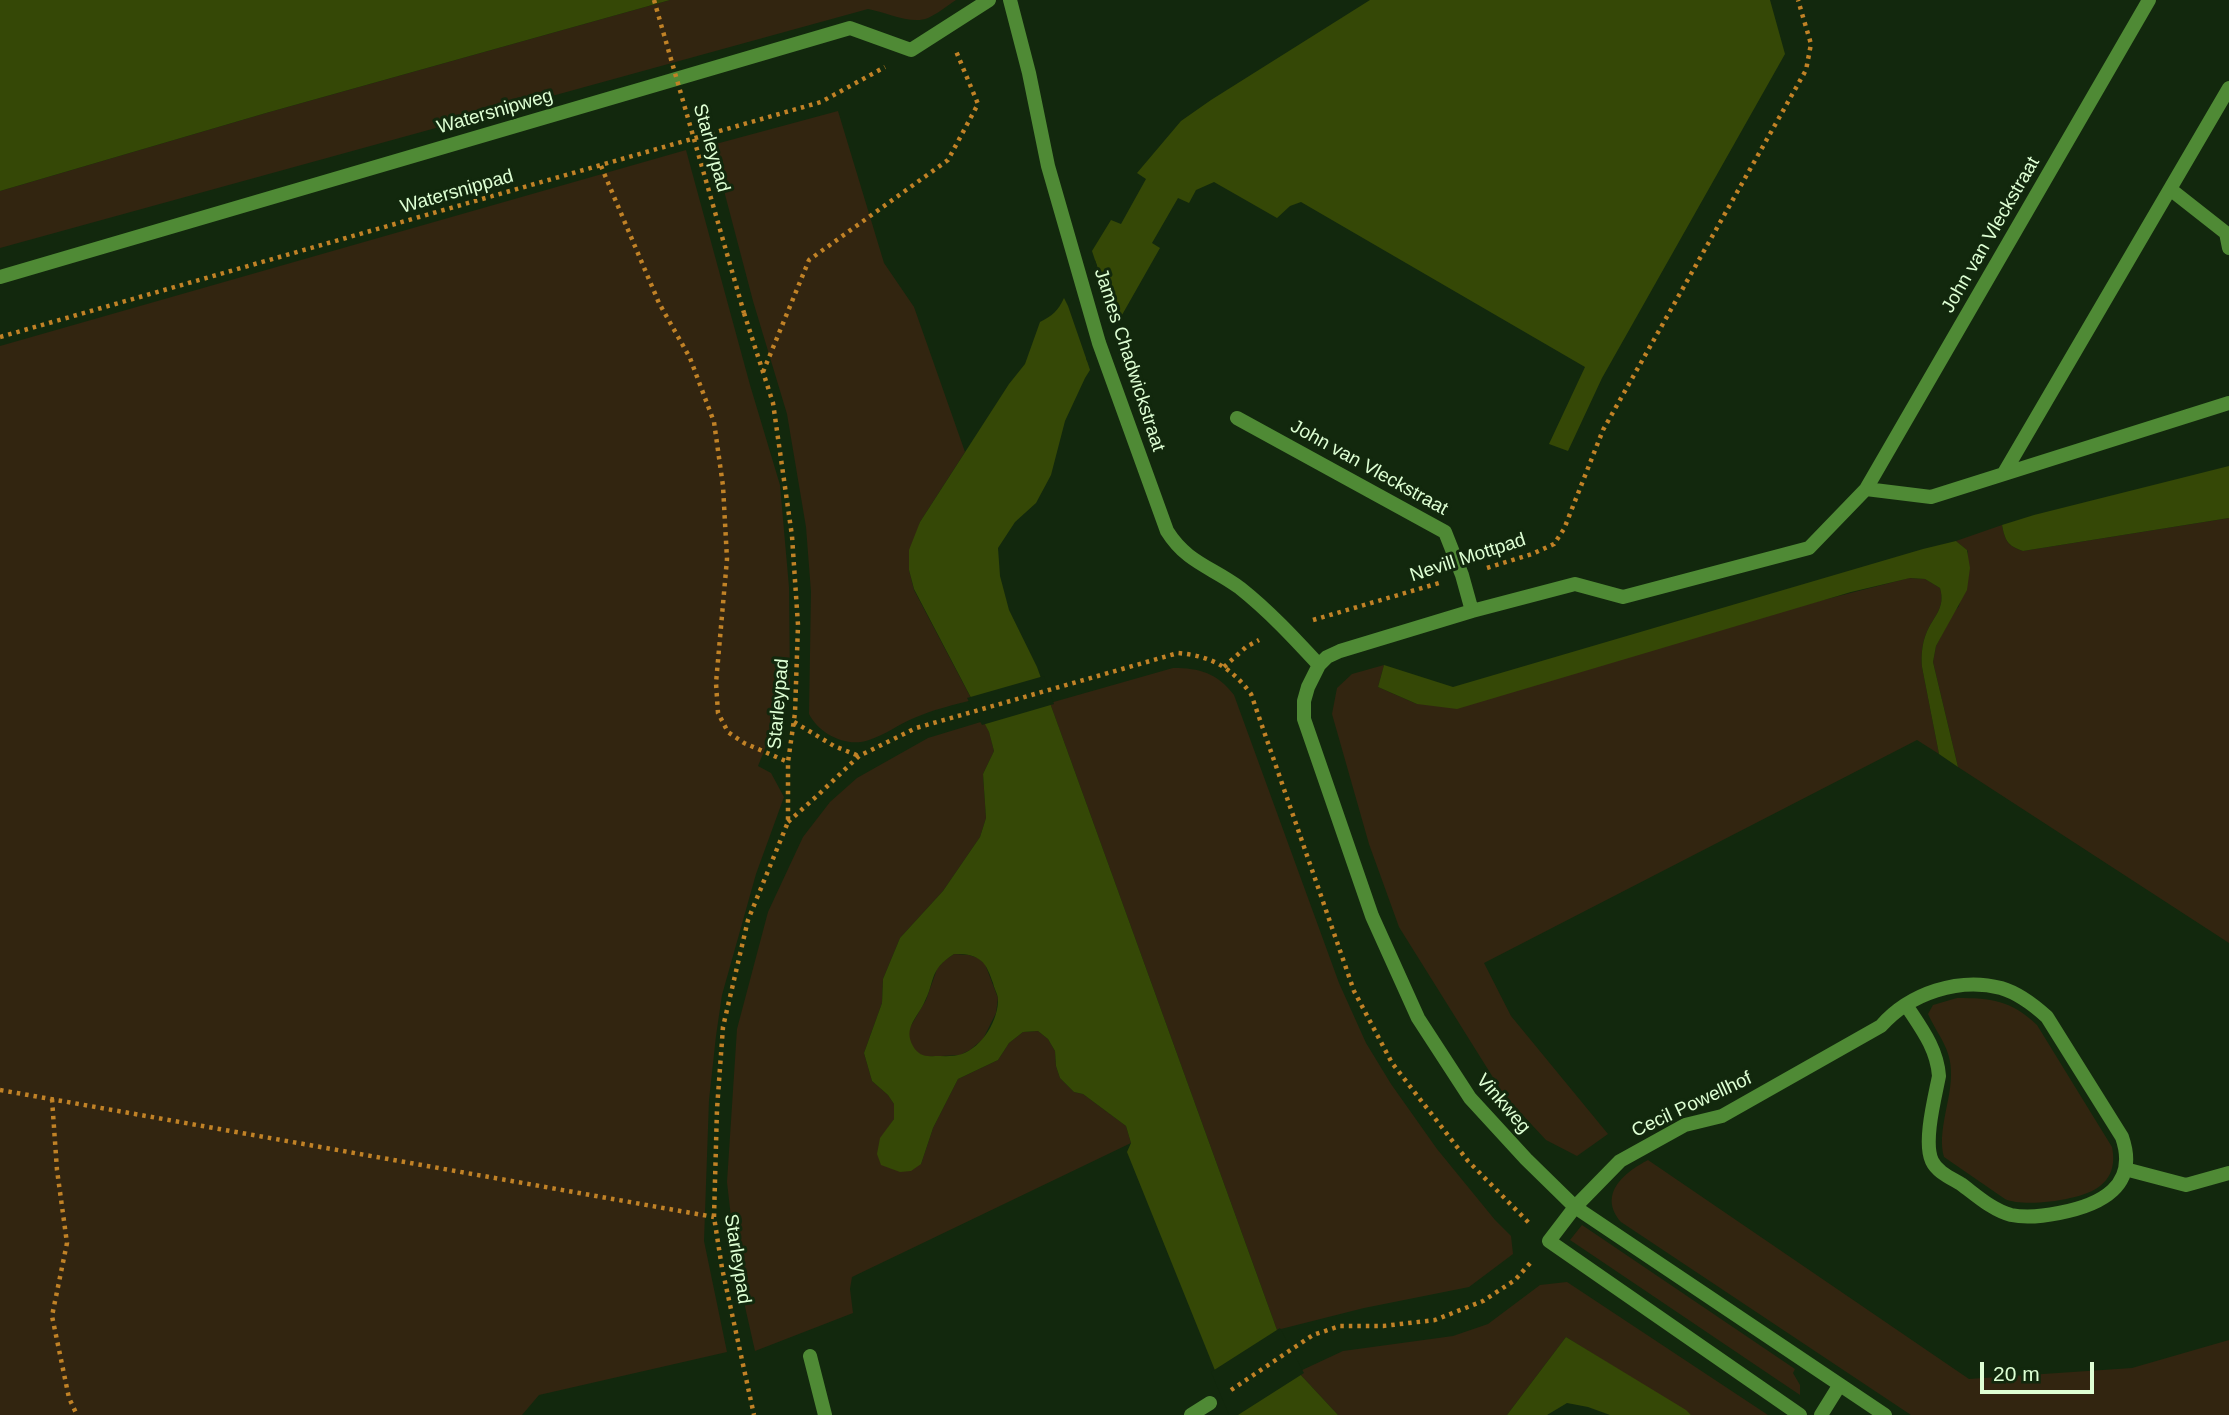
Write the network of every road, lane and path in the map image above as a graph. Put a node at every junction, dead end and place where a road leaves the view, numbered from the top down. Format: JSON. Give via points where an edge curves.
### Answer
{"nodes":[{"id":1,"x":654,"y":0,"type":"edge"},
{"id":2,"x":989,"y":0,"type":"edge"},
{"id":3,"x":1010,"y":0,"type":"edge"},
{"id":4,"x":1798,"y":0,"type":"edge"},
{"id":5,"x":2149,"y":0,"type":"edge"},
{"id":6,"x":946,"y":27,"type":"junction"},
{"id":7,"x":911,"y":50,"type":"junction"},
{"id":8,"x":2229,"y":88,"type":"edge"},
{"id":9,"x":601,"y":166,"type":"junction"},
{"id":10,"x":2170,"y":189,"type":"junction"},
{"id":11,"x":2229,"y":248,"type":"edge"},
{"id":12,"x":0,"y":277,"type":"edge"},
{"id":13,"x":0,"y":337,"type":"edge"},
{"id":14,"x":763,"y":372,"type":"junction"},
{"id":15,"x":2229,"y":403,"type":"edge"},
{"id":16,"x":1237,"y":418,"type":"dead end"},
{"id":17,"x":2004,"y":473,"type":"junction"},
{"id":18,"x":1866,"y":489,"type":"junction"},
{"id":19,"x":1462,"y":575,"type":"junction"},
{"id":20,"x":1472,"y":611,"type":"junction"},
{"id":21,"x":1285,"y":628,"type":"junction"},
{"id":22,"x":1319,"y":666,"type":"junction"},
{"id":23,"x":794,"y":722,"type":"junction"},
{"id":24,"x":859,"y":756,"type":"junction"},
{"id":25,"x":788,"y":762,"type":"junction"},
{"id":26,"x":788,"y":822,"type":"junction"},
{"id":27,"x":1906,"y":1005,"type":"junction"},
{"id":28,"x":0,"y":1090,"type":"edge"},
{"id":29,"x":52,"y":1099,"type":"junction"},
{"id":30,"x":2125,"y":1169,"type":"junction"},
{"id":31,"x":2229,"y":1172,"type":"edge"},
{"id":32,"x":1575,"y":1207,"type":"junction"},
{"id":33,"x":714,"y":1217,"type":"junction"},
{"id":34,"x":1549,"y":1241,"type":"junction"},
{"id":35,"x":810,"y":1356,"type":"dead end"},
{"id":36,"x":1839,"y":1385,"type":"junction"},
{"id":37,"x":1210,"y":1403,"type":"joint"},
{"id":38,"x":77,"y":1415,"type":"edge"},
{"id":39,"x":754,"y":1415,"type":"edge"},
{"id":40,"x":825,"y":1415,"type":"edge"},
{"id":41,"x":1191,"y":1415,"type":"edge"},
{"id":42,"x":1800,"y":1415,"type":"edge"},
{"id":43,"x":1821,"y":1415,"type":"edge"},
{"id":44,"x":1885,"y":1415,"type":"edge"}],
"edges":[{"from":1,"to":14,"type":"path","name":"Starleypad","bridge":true},
{"from":2,"to":6,"type":"street"},
{"from":3,"to":21,"type":"street","name":"James Chadwickstraat","via":[[1048,166],[1099,343],[1167,531],[1192,559],[1238,587]]},
{"from":4,"to":19,"type":"path","name":"Nevill Mottpad","via":[[1811,44],[1805,71],[1603,430],[1564,529],[1554,544],[1532,554]]},
{"from":5,"to":18,"type":"street","name":"John van Vleckstraat"},
{"from":6,"to":7,"type":"street"},
{"from":6,"to":14,"type":"path","via":[[978,104],[948,160],[809,260]]},
{"from":7,"to":9,"type":"path","name":"Watersnippad","via":[[821,102]]},
{"from":7,"to":12,"type":"street","name":"Watersnipweg","via":[[850,28]]},
{"from":8,"to":10,"type":"street"},
{"from":9,"to":13,"type":"path","name":"Watersnippad"},
{"from":9,"to":25,"type":"path","via":[[659,303],[690,358],[714,422],[727,559],[716,683],[718,713],[728,732],[744,744]]},
{"from":10,"to":11,"type":"street","via":[[2226,233]]},
{"from":10,"to":17,"type":"street"},
{"from":14,"to":23,"type":"path","name":"Starleypad","via":[[773,403],[792,536],[799,625]]},
{"from":15,"to":17,"type":"street"},
{"from":16,"to":19,"type":"street","name":"John van Vleckstraat","via":[[1445,531]]},
{"from":17,"to":18,"type":"street","via":[[1931,497]]},
{"from":18,"to":20,"type":"street","name":"John van Vleckstraat","via":[[1809,548],[1623,597],[1575,584]]},
{"from":19,"to":20,"type":"street","name":"John van Vleckstraat"},
{"from":19,"to":21,"type":"path","name":"Nevill Mottpad"},
{"from":20,"to":22,"type":"street","name":"John van Vleckstraat","via":[[1340,651]]},
{"from":21,"to":22,"type":"street","name":"James Chadwickstraat"},
{"from":21,"to":24,"type":"path","name":"Nevill Mottpad","via":[[1246,647],[1224,667],[1211,659],[1178,653],[916,728]]},
{"from":22,"to":32,"type":"street","name":"Vinkweg","via":[[1304,701],[1304,719],[1372,916],[1418,1018],[1470,1098]]},
{"from":23,"to":24,"type":"path"},
{"from":23,"to":25,"type":"path","name":"Starleypad"},
{"from":24,"to":26,"type":"path","name":"Nevill Mottpad"},
{"from":25,"to":26,"type":"path","name":"Starleypad"},
{"from":26,"to":33,"type":"path","name":"Starleypad","via":[[748,920],[723,1027]]},
{"from":27,"to":30,"type":"street","name":"Cecil Powellhof","via":[[1926,994],[1963,985],[2003,988],[2037,1007],[2122,1137]]},
{"from":27,"to":30,"type":"street","via":[[1938,1065],[1929,1142],[1937,1168],[2003,1212],[2028,1216],[2066,1212],[2101,1201],[2119,1184]]},
{"from":27,"to":32,"type":"street","name":"Cecil Powellhof","via":[[1881,1026],[1722,1116],[1685,1125],[1619,1161]]},
{"from":28,"to":29,"type":"path"},
{"from":29,"to":33,"type":"path"},
{"from":29,"to":38,"type":"path","via":[[66,1242],[52,1316],[69,1398]]},
{"from":30,"to":31,"type":"street","via":[[2186,1185]]},
{"from":32,"to":34,"type":"street","name":"Cecil Powellhof"},
{"from":32,"to":36,"type":"street","name":"Vinkweg"},
{"from":33,"to":39,"type":"path","name":"Starleypad"},
{"from":34,"to":37,"type":"path","via":[[1515,1280],[1483,1301],[1435,1320],[1340,1326],[1314,1335]]},
{"from":34,"to":42,"type":"street"},
{"from":35,"to":40,"type":"street"},
{"from":36,"to":43,"type":"street"},
{"from":36,"to":44,"type":"street","name":"Vinkweg"},
{"from":37,"to":41,"type":"street"}]}
